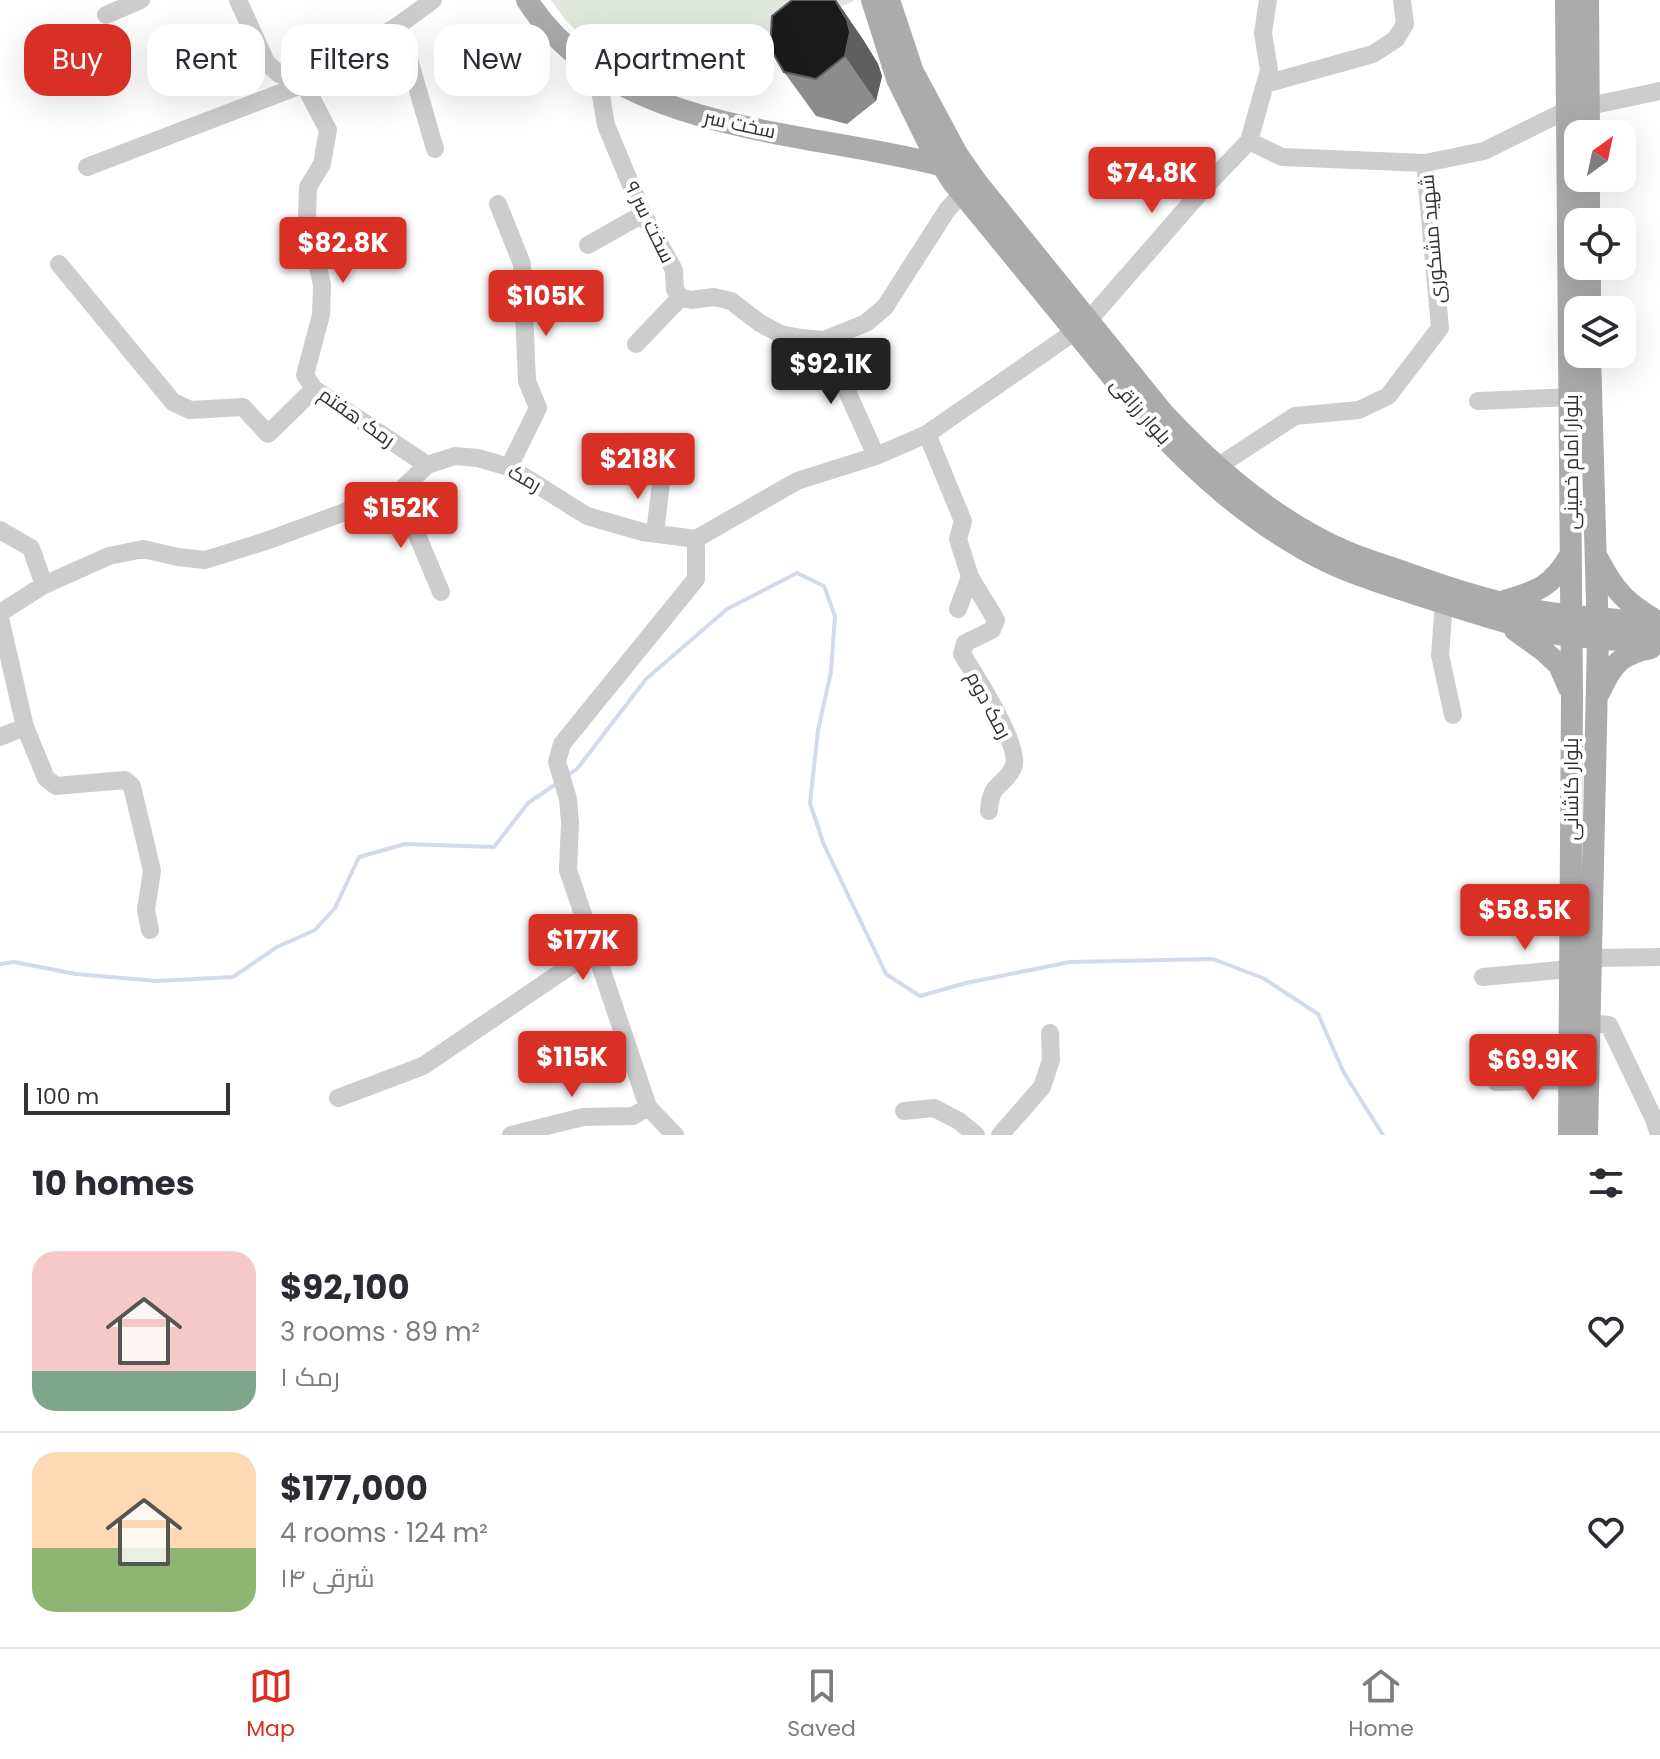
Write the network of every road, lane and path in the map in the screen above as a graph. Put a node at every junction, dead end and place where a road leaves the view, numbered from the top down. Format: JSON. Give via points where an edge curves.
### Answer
{"nodes":[{"id":1,"x":141,"y":0,"type":"edge"},
{"id":2,"x":238,"y":0,"type":"edge"},
{"id":3,"x":433,"y":0,"type":"edge"},
{"id":4,"x":527,"y":0,"type":"edge"},
{"id":5,"x":872,"y":0,"type":"edge"},
{"id":6,"x":889,"y":0,"type":"edge"},
{"id":7,"x":1268,"y":0,"type":"edge"},
{"id":8,"x":1402,"y":0,"type":"edge"},
{"id":9,"x":1566,"y":0,"type":"edge"},
{"id":10,"x":1588,"y":0,"type":"edge"},
{"id":11,"x":106,"y":15,"type":"dead end"},
{"id":12,"x":400,"y":24,"type":"edge"},
{"id":13,"x":566,"y":47,"type":"edge"},
{"id":14,"x":281,"y":75,"type":"edge"},
{"id":15,"x":1265,"y":84,"type":"junction"},
{"id":16,"x":418,"y":90,"type":"edge"},
{"id":17,"x":1660,"y":91,"type":"edge"},
{"id":18,"x":281,"y":93,"type":"edge"},
{"id":19,"x":310,"y":96,"type":"edge"},
{"id":20,"x":601,"y":96,"type":"edge"},
{"id":21,"x":647,"y":96,"type":"edge"},
{"id":22,"x":1578,"y":108,"type":"junction"},
{"id":23,"x":1583,"y":120,"type":"edge"},
{"id":24,"x":1249,"y":141,"type":"junction"},
{"id":25,"x":435,"y":149,"type":"dead end"},
{"id":26,"x":949,"y":160,"type":"junction"},
{"id":27,"x":1425,"y":163,"type":"junction"},
{"id":28,"x":87,"y":167,"type":"dead end"},
{"id":29,"x":970,"y":189,"type":"junction"},
{"id":30,"x":498,"y":204,"type":"dead end"},
{"id":31,"x":643,"y":214,"type":"junction"},
{"id":32,"x":588,"y":245,"type":"dead end"},
{"id":33,"x":59,"y":264,"type":"dead end"},
{"id":34,"x":681,"y":297,"type":"junction"},
{"id":35,"x":1081,"y":327,"type":"junction"},
{"id":36,"x":824,"y":340,"type":"junction"},
{"id":37,"x":636,"y":344,"type":"dead end"},
{"id":38,"x":1585,"y":368,"type":"edge"},
{"id":39,"x":314,"y":389,"type":"junction"},
{"id":40,"x":1577,"y":389,"type":"junction"},
{"id":41,"x":1478,"y":401,"type":"dead end"},
{"id":42,"x":927,"y":434,"type":"junction"},
{"id":43,"x":876,"y":456,"type":"junction"},
{"id":44,"x":427,"y":465,"type":"junction"},
{"id":45,"x":509,"y":467,"type":"junction"},
{"id":46,"x":1217,"y":467,"type":"junction"},
{"id":47,"x":662,"y":475,"type":"dead end"},
{"id":48,"x":399,"y":492,"type":"junction"},
{"id":49,"x":0,"y":530,"type":"edge"},
{"id":50,"x":655,"y":533,"type":"junction"},
{"id":51,"x":696,"y":539,"type":"junction"},
{"id":52,"x":1571,"y":554,"type":"junction"},
{"id":53,"x":1596,"y":554,"type":"junction"},
{"id":54,"x":970,"y":577,"type":"junction"},
{"id":55,"x":44,"y":585,"type":"junction"},
{"id":56,"x":441,"y":592,"type":"dead end"},
{"id":57,"x":1444,"y":603,"type":"junction"},
{"id":58,"x":958,"y":609,"type":"dead end"},
{"id":59,"x":1498,"y":610,"type":"junction"},
{"id":60,"x":0,"y":616,"type":"edge"},
{"id":61,"x":1660,"y":623,"type":"edge"},
{"id":62,"x":1571,"y":625,"type":"junction"},
{"id":63,"x":1598,"y":628,"type":"junction"},
{"id":64,"x":1660,"y":645,"type":"edge"},
{"id":65,"x":1572,"y":696,"type":"junction"},
{"id":66,"x":1597,"y":698,"type":"junction"},
{"id":67,"x":1453,"y":715,"type":"dead end"},
{"id":68,"x":25,"y":727,"type":"junction"},
{"id":69,"x":0,"y":737,"type":"edge"},
{"id":70,"x":1571,"y":778,"type":"junction"},
{"id":71,"x":1596,"y":778,"type":"junction"},
{"id":72,"x":989,"y":811,"type":"dead end"},
{"id":73,"x":150,"y":930,"type":"dead end"},
{"id":74,"x":595,"y":949,"type":"junction"},
{"id":75,"x":1660,"y":957,"type":"edge"},
{"id":76,"x":1591,"y":958,"type":"junction"},
{"id":77,"x":1570,"y":969,"type":"junction"},
{"id":78,"x":1483,"y":977,"type":"dead end"},
{"id":79,"x":1590,"y":1023,"type":"junction"},
{"id":80,"x":1050,"y":1033,"type":"dead end"},
{"id":81,"x":1570,"y":1080,"type":"junction"},
{"id":82,"x":1496,"y":1082,"type":"dead end"},
{"id":83,"x":338,"y":1098,"type":"dead end"},
{"id":84,"x":648,"y":1107,"type":"junction"},
{"id":85,"x":904,"y":1111,"type":"dead end"},
{"id":86,"x":511,"y":1135,"type":"edge"},
{"id":87,"x":675,"y":1135,"type":"edge"},
{"id":88,"x":976,"y":1135,"type":"edge"},
{"id":89,"x":1000,"y":1135,"type":"edge"},
{"id":90,"x":1569,"y":1135,"type":"edge"},
{"id":91,"x":1587,"y":1135,"type":"edge"},
{"id":92,"x":1659,"y":1135,"type":"edge"}],
"edges":[{"from":1,"to":11,"type":"street"},
{"from":2,"to":14,"type":"street","via":[[266,62]]},
{"from":3,"to":12,"type":"street"},
{"from":4,"to":13,"type":"main road","name":"سخت سر"},
{"from":5,"to":26,"type":"main road","name":"بلوار رزاقی","via":[[897,79],[929,144]]},
{"from":6,"to":26,"type":"main road","name":"بلوار رزاقی","via":[[913,72],[945,136]]},
{"from":7,"to":15,"type":"street"},
{"from":8,"to":15,"type":"street","via":[[1405,24],[1396,39],[1373,54]]},
{"from":9,"to":22,"type":"main road","name":"بلوار امام خمینی"},
{"from":10,"to":22,"type":"main road","name":"بلوار امام خمینی"},
{"from":15,"to":24,"type":"street"},
{"from":16,"to":25,"type":"street"},
{"from":17,"to":22,"type":"street","name":"شهید مشکوری"},
{"from":18,"to":28,"type":"street"},
{"from":19,"to":39,"type":"street","name":"رمک هفتم","via":[[328,130],[322,164],[308,187],[307,216],[322,285],[321,315],[305,375]]},
{"from":20,"to":31,"type":"street","name":"سخت سر ۹","via":[[606,125]]},
{"from":21,"to":26,"type":"main road","name":"سخت سر","via":[[707,118]]},
{"from":22,"to":23,"type":"main road","name":"بلوار امام خمینی"},
{"from":22,"to":27,"type":"street","name":"شهید مشکوری","via":[[1484,151]]},
{"from":22,"to":40,"type":"main road","name":"بلوار امام خمینی"},
{"from":24,"to":27,"type":"street","name":"شهید مشکوری","via":[[1282,157]]},
{"from":24,"to":35,"type":"street"},
{"from":26,"to":29,"type":"main road","name":"بلوار رزاقی"},
{"from":27,"to":46,"type":"street","name":"شهید مشکوری","via":[[1440,328],[1388,396],[1359,410],[1295,416]]},
{"from":29,"to":35,"type":"main road","name":"بلوار رزاقی"},
{"from":29,"to":36,"type":"street","via":[[947,210],[885,307],[866,323]]},
{"from":30,"to":45,"type":"street","via":[[522,264],[527,381],[538,408]]},
{"from":31,"to":32,"type":"street"},
{"from":31,"to":34,"type":"street","name":"سخت سر ۹","via":[[674,270],[675,290]]},
{"from":33,"to":39,"type":"street","via":[[173,402],[190,410],[243,407],[268,434]]},
{"from":34,"to":36,"type":"street","via":[[731,301],[780,334]]},
{"from":34,"to":37,"type":"street"},
{"from":35,"to":42,"type":"street"},
{"from":35,"to":46,"type":"main road","name":"بلوار رزاقی"},
{"from":35,"to":57,"type":"main road","name":"بلوار رزاقی","via":[[1182,458],[1261,523],[1356,574]]},
{"from":36,"to":43,"type":"street"},
{"from":38,"to":40,"type":"main road","name":"بلوار امام خمینی"},
{"from":39,"to":44,"type":"street","name":"رمک هفتم"},
{"from":40,"to":41,"type":"street"},
{"from":40,"to":52,"type":"main road","name":"بلوار امام خمینی"},
{"from":40,"to":53,"type":"main road","name":"بلوار امام خمینی"},
{"from":42,"to":43,"type":"street"},
{"from":42,"to":54,"type":"street","name":"رمک دوم","via":[[963,521],[958,539]]},
{"from":43,"to":51,"type":"street","via":[[797,481]]},
{"from":44,"to":45,"type":"street","name":"رمک","via":[[455,456]]},
{"from":44,"to":48,"type":"street"},
{"from":45,"to":50,"type":"street","name":"رمک","via":[[587,516]]},
{"from":46,"to":59,"type":"main road","name":"بلوار رزاقی","via":[[1316,537]]},
{"from":47,"to":50,"type":"street"},
{"from":48,"to":55,"type":"street","via":[[205,560],[143,549],[109,556]]},
{"from":48,"to":56,"type":"street"},
{"from":49,"to":55,"type":"street","via":[[31,548]]},
{"from":50,"to":51,"type":"street","name":"رمک"},
{"from":51,"to":74,"type":"street","via":[[696,579],[562,744],[557,762],[568,799],[568,870]]},
{"from":52,"to":59,"type":"main road","via":[[1547,585]]},
{"from":52,"to":62,"type":"main road","name":"بلوار امام خمینی"},
{"from":53,"to":61,"type":"main road","via":[[1615,588]]},
{"from":53,"to":63,"type":"main road","name":"بلوار امام خمینی"},
{"from":54,"to":58,"type":"street"},
{"from":54,"to":72,"type":"street","name":"رمک دوم","via":[[996,620],[992,630],[965,643],[962,654],[999,716],[1015,758],[1013,769],[990,794]]},
{"from":55,"to":60,"type":"street"},
{"from":57,"to":59,"type":"main road","name":"بلوار رزاقی"},
{"from":57,"to":67,"type":"street","via":[[1440,655]]},
{"from":59,"to":62,"type":"main road","name":"بلوار رزاقی","via":[[1544,631]]},
{"from":59,"to":65,"type":"main road","via":[[1559,665]]},
{"from":60,"to":68,"type":"street"},
{"from":61,"to":63,"type":"main road"},
{"from":62,"to":63,"type":"main road","name":"بلوار رزاقی"},
{"from":62,"to":65,"type":"main road","name":"بلوار کاشانی"},
{"from":63,"to":64,"type":"main road"},
{"from":63,"to":66,"type":"main road","name":"بلوار کاشانی"},
{"from":64,"to":66,"type":"main road","via":[[1617,662]]},
{"from":65,"to":70,"type":"main road","name":"بلوار کاشانی"},
{"from":66,"to":71,"type":"main road","name":"بلوار کاشانی"},
{"from":68,"to":69,"type":"street"},
{"from":68,"to":73,"type":"street","via":[[46,778],[56,786],[125,780],[132,786],[152,871],[146,910]]},
{"from":70,"to":71,"type":"main road"},
{"from":70,"to":77,"type":"main road","name":"بلوار کاشانی"},
{"from":71,"to":76,"type":"main road","name":"بلوار کاشانی"},
{"from":74,"to":83,"type":"street","via":[[423,1066]]},
{"from":74,"to":84,"type":"street"},
{"from":75,"to":76,"type":"street"},
{"from":76,"to":79,"type":"main road","name":"بلوار کاشانی"},
{"from":77,"to":78,"type":"street"},
{"from":77,"to":81,"type":"main road","name":"بلوار کاشانی"},
{"from":79,"to":91,"type":"main road","name":"بلوار کاشانی"},
{"from":79,"to":92,"type":"street","via":[[1609,1025]]},
{"from":80,"to":89,"type":"street","via":[[1051,1060],[1042,1087]]},
{"from":81,"to":82,"type":"street"},
{"from":81,"to":90,"type":"main road","name":"بلوار کاشانی"},
{"from":84,"to":86,"type":"street","via":[[633,1116],[583,1117]]},
{"from":84,"to":87,"type":"street"},
{"from":85,"to":88,"type":"street","via":[[934,1108]]}]}
